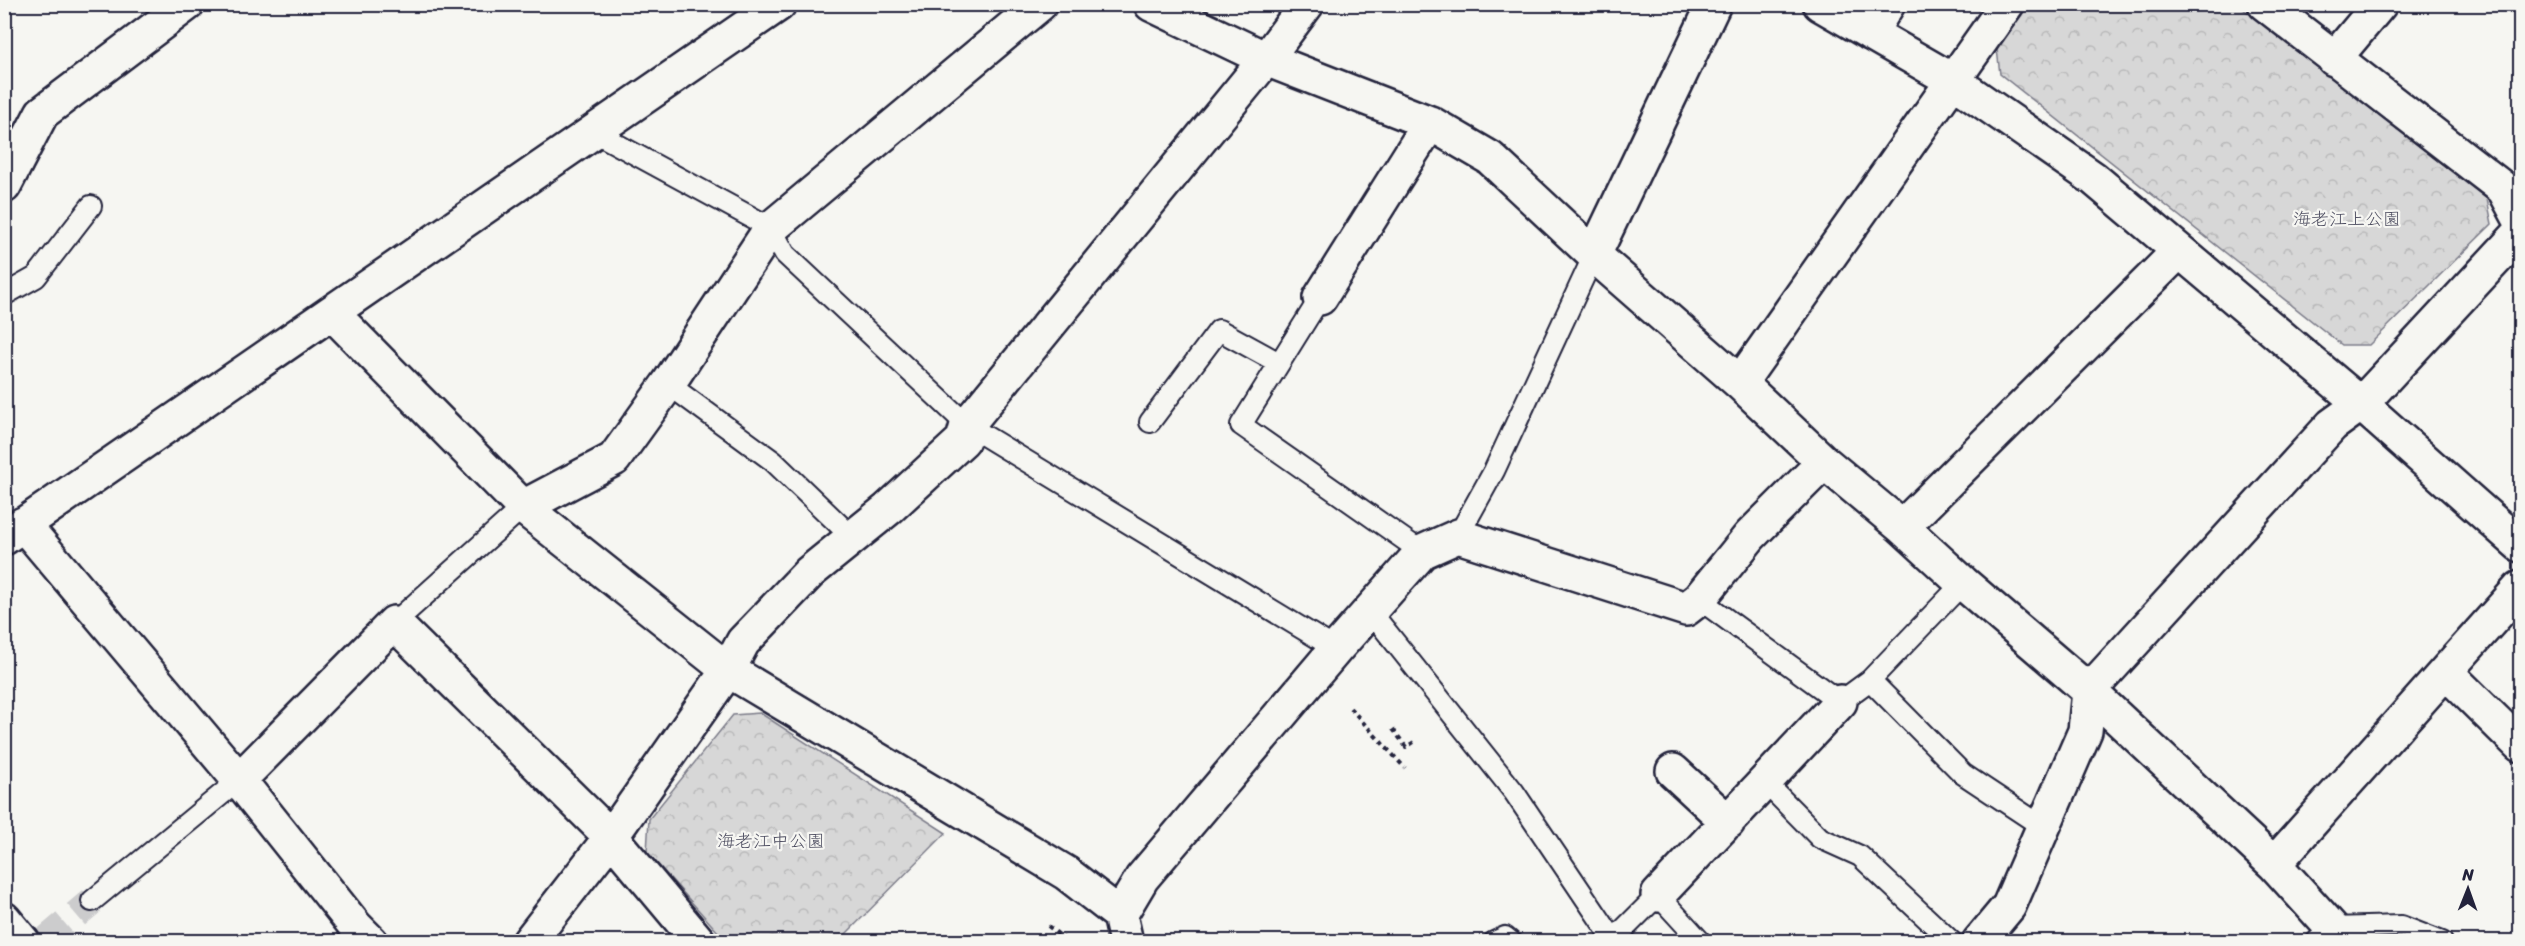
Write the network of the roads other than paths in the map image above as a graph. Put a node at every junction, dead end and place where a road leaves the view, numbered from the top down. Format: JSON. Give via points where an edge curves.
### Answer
{"nodes":[{"id":1,"x":187,"y":4,"type":"edge"},
{"id":2,"x":779,"y":4,"type":"edge"},
{"id":3,"x":1040,"y":4,"type":"edge"},
{"id":4,"x":1151,"y":4,"type":"edge"},
{"id":5,"x":1307,"y":4,"type":"edge"},
{"id":6,"x":1714,"y":4,"type":"edge"},
{"id":7,"x":1820,"y":4,"type":"edge"},
{"id":8,"x":1888,"y":4,"type":"edge"},
{"id":9,"x":2007,"y":4,"type":"edge"},
{"id":10,"x":2265,"y":4,"type":"edge"},
{"id":11,"x":2380,"y":4,"type":"edge"},
{"id":12,"x":1870,"y":33,"type":"junction"},
{"id":13,"x":1266,"y":59,"type":"junction"},
{"id":14,"x":2334,"y":59,"type":"junction"},
{"id":15,"x":1952,"y":80,"type":"junction"},
{"id":16,"x":1430,"y":123,"type":"junction"},
{"id":17,"x":596,"y":133,"type":"junction"},
{"id":18,"x":4,"y":186,"type":"edge"},
{"id":19,"x":91,"y":206,"type":"dead end"},
{"id":20,"x":2520,"y":219,"type":"edge"},
{"id":21,"x":771,"y":228,"type":"junction"},
{"id":22,"x":2520,"y":233,"type":"edge"},
{"id":23,"x":2179,"y":251,"type":"junction"},
{"id":24,"x":1594,"y":255,"type":"junction"},
{"id":25,"x":4,"y":295,"type":"edge"},
{"id":26,"x":1320,"y":297,"type":"joint"},
{"id":27,"x":332,"y":313,"type":"junction"},
{"id":28,"x":1279,"y":363,"type":"junction"},
{"id":29,"x":1740,"y":383,"type":"junction"},
{"id":30,"x":668,"y":384,"type":"junction"},
{"id":31,"x":2361,"y":405,"type":"junction"},
{"id":32,"x":1150,"y":422,"type":"dead end"},
{"id":33,"x":967,"y":425,"type":"junction"},
{"id":34,"x":1824,"y":462,"type":"junction"},
{"id":35,"x":523,"y":507,"type":"junction"},
{"id":36,"x":1902,"y":527,"type":"junction"},
{"id":37,"x":14,"y":531,"type":"edge"},
{"id":38,"x":851,"y":536,"type":"junction"},
{"id":39,"x":1458,"y":536,"type":"junction"},
{"id":40,"x":2520,"y":545,"type":"edge"},
{"id":41,"x":1422,"y":552,"type":"junction"},
{"id":42,"x":1963,"y":583,"type":"junction"},
{"id":43,"x":2520,"y":588,"type":"edge"},
{"id":44,"x":1699,"y":599,"type":"junction"},
{"id":45,"x":1370,"y":611,"type":"junction"},
{"id":46,"x":394,"y":623,"type":"junction"},
{"id":47,"x":1336,"y":650,"type":"junction"},
{"id":48,"x":728,"y":670,"type":"junction"},
{"id":49,"x":2446,"y":672,"type":"junction"},
{"id":50,"x":1870,"y":680,"type":"junction"},
{"id":51,"x":2090,"y":691,"type":"junction"},
{"id":52,"x":1840,"y":702,"type":"junction"},
{"id":53,"x":2520,"y":743,"type":"edge"},
{"id":54,"x":1673,"y":771,"type":"dead end"},
{"id":55,"x":239,"y":780,"type":"junction"},
{"id":56,"x":1765,"y":782,"type":"junction"},
{"id":57,"x":1728,"y":822,"type":"junction"},
{"id":58,"x":2043,"y":827,"type":"junction"},
{"id":59,"x":611,"y":837,"type":"junction"},
{"id":60,"x":2274,"y":864,"type":"junction"},
{"id":61,"x":1658,"y":895,"type":"junction"},
{"id":62,"x":92,"y":901,"type":"tunnel mouth"},
{"id":63,"x":4,"y":919,"type":"edge"},
{"id":64,"x":1123,"y":928,"type":"edge"},
{"id":65,"x":2329,"y":937,"type":"edge"},
{"id":66,"x":1612,"y":940,"type":"edge"},
{"id":67,"x":23,"y":942,"type":"edge"},
{"id":68,"x":371,"y":942,"type":"edge"},
{"id":69,"x":529,"y":942,"type":"edge"},
{"id":70,"x":699,"y":942,"type":"edge"},
{"id":71,"x":1494,"y":942,"type":"edge"},
{"id":72,"x":1511,"y":942,"type":"edge"},
{"id":73,"x":1701,"y":942,"type":"edge"},
{"id":74,"x":1952,"y":942,"type":"edge"},
{"id":75,"x":1979,"y":942,"type":"edge"},
{"id":76,"x":2442,"y":942,"type":"edge"}],
"edges":[{"from":1,"to":18,"type":"main road","via":[[42,113]]},
{"from":2,"to":17,"type":"main road"},
{"from":3,"to":21,"type":"main road"},
{"from":4,"to":13,"type":"main road"},
{"from":5,"to":13,"type":"main road"},
{"from":6,"to":24,"type":"main road"},
{"from":7,"to":12,"type":"main road"},
{"from":8,"to":12,"type":"main road"},
{"from":9,"to":15,"type":"main road"},
{"from":10,"to":14,"type":"main road"},
{"from":11,"to":14,"type":"main road"},
{"from":12,"to":15,"type":"main road"},
{"from":13,"to":16,"type":"main road"},
{"from":13,"to":33,"type":"main road"},
{"from":14,"to":20,"type":"main road","via":[[2504,189]]},
{"from":15,"to":23,"type":"main road","via":[[2093,178]]},
{"from":15,"to":29,"type":"main road"},
{"from":16,"to":24,"type":"main road","via":[[1490,158]]},
{"from":16,"to":26,"type":"main road"},
{"from":17,"to":21,"type":"lane"},
{"from":17,"to":27,"type":"main road"},
{"from":19,"to":25,"type":"lane","via":[[36,277]]},
{"from":21,"to":30,"type":"main road"},
{"from":21,"to":33,"type":"lane","via":[[785,255]]},
{"from":22,"to":31,"type":"main road"},
{"from":23,"to":31,"type":"main road"},
{"from":23,"to":36,"type":"main road"},
{"from":24,"to":29,"type":"main road"},
{"from":24,"to":39,"type":"lane","via":[[1494,471]]},
{"from":26,"to":28,"type":"lane"},
{"from":27,"to":35,"type":"main road"},
{"from":27,"to":37,"type":"main road"},
{"from":28,"to":32,"type":"lane","via":[[1218,330]]},
{"from":28,"to":41,"type":"lane","via":[[1240,425]]},
{"from":29,"to":34,"type":"main road"},
{"from":30,"to":35,"type":"main road","via":[[614,459]]},
{"from":30,"to":38,"type":"lane","via":[[772,461]]},
{"from":31,"to":40,"type":"main road"},
{"from":31,"to":51,"type":"main road","via":[[2332,425]]},
{"from":33,"to":38,"type":"main road","via":[[963,440],[888,509]]},
{"from":33,"to":47,"type":"lane"},
{"from":34,"to":36,"type":"main road"},
{"from":34,"to":44,"type":"main road","via":[[1750,536]]},
{"from":35,"to":46,"type":"lane"},
{"from":35,"to":48,"type":"main road"},
{"from":36,"to":42,"type":"main road"},
{"from":37,"to":55,"type":"main road"},
{"from":38,"to":48,"type":"main road","via":[[810,572],[743,642]]},
{"from":39,"to":41,"type":"main road"},
{"from":39,"to":44,"type":"main road","via":[[1686,609]]},
{"from":41,"to":45,"type":"main road"},
{"from":42,"to":50,"type":"lane"},
{"from":42,"to":51,"type":"main road"},
{"from":43,"to":49,"type":"main road"},
{"from":44,"to":52,"type":"lane"},
{"from":45,"to":47,"type":"main road"},
{"from":45,"to":66,"type":"lane","via":[[1514,792]]},
{"from":46,"to":55,"type":"main road"},
{"from":46,"to":59,"type":"main road"},
{"from":47,"to":64,"type":"main road","via":[[1142,878]]},
{"from":48,"to":59,"type":"main road"},
{"from":48,"to":64,"type":"main road","via":[[1066,873]]},
{"from":49,"to":53,"type":"main road"},
{"from":49,"to":60,"type":"main road"},
{"from":50,"to":52,"type":"lane"},
{"from":50,"to":58,"type":"lane","via":[[1963,774]]},
{"from":51,"to":58,"type":"main road","via":[[2085,731]]},
{"from":51,"to":60,"type":"main road"},
{"from":52,"to":56,"type":"main road"},
{"from":54,"to":57,"type":"main road"},
{"from":55,"to":62,"type":"lane"},
{"from":55,"to":68,"type":"main road"},
{"from":56,"to":57,"type":"main road"},
{"from":56,"to":74,"type":"lane","via":[[1820,838],[1860,856]]},
{"from":57,"to":61,"type":"main road"},
{"from":58,"to":75,"type":"main road","via":[[2009,906]]},
{"from":59,"to":69,"type":"main road"},
{"from":59,"to":70,"type":"main road"},
{"from":60,"to":65,"type":"main road"},
{"from":61,"to":66,"type":"lane"},
{"from":61,"to":73,"type":"lane"},
{"from":63,"to":67,"type":"main road"},
{"from":65,"to":76,"type":"lane","via":[[2401,926]]},
{"from":71,"to":72,"type":"lane","via":[[1505,938]]}]}
